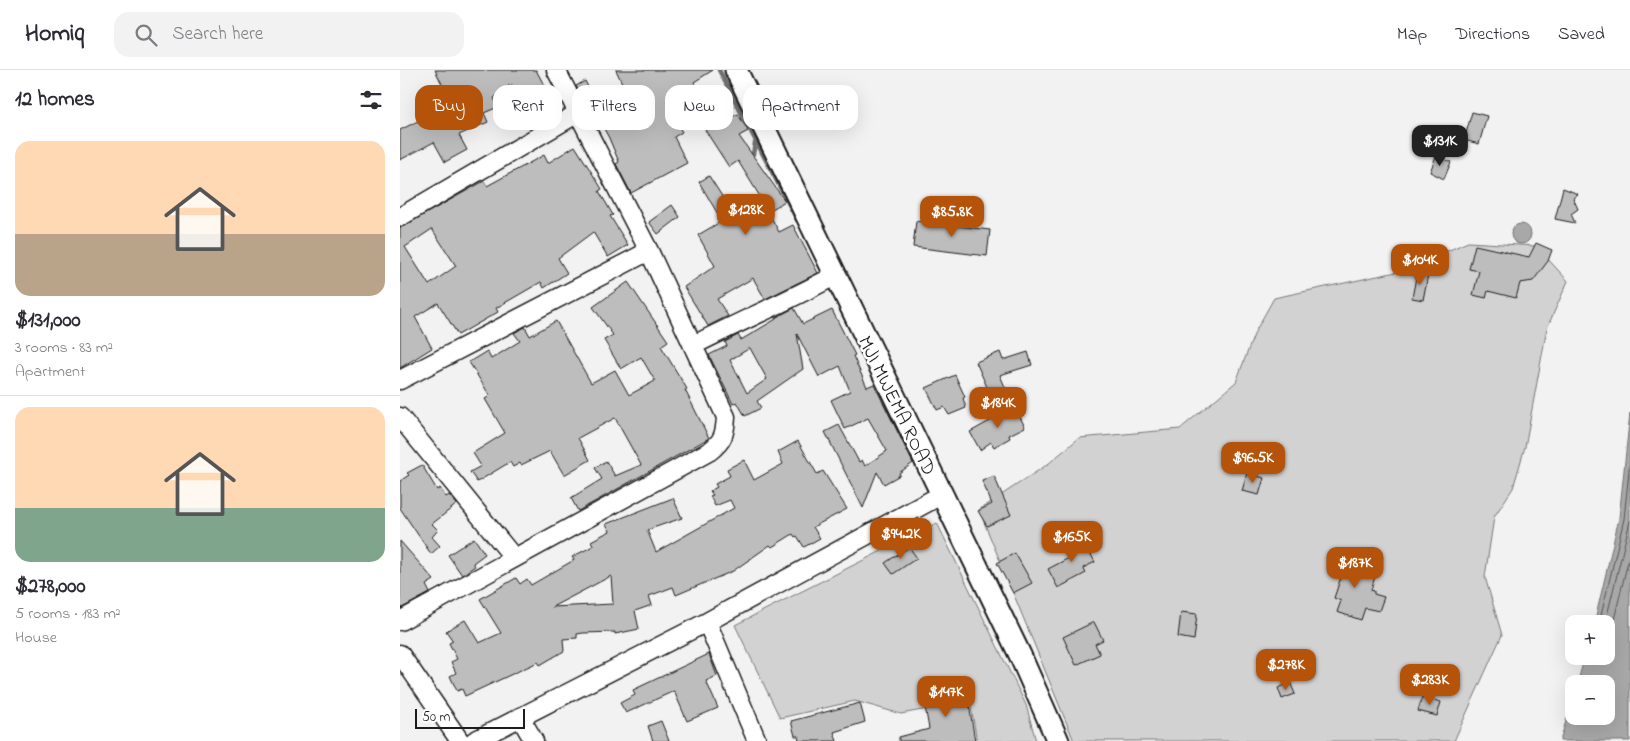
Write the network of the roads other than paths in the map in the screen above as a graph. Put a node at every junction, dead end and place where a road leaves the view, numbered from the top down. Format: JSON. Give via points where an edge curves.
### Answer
{"nodes":[{"id":1,"x":556,"y":70,"type":"edge"},
{"id":2,"x":736,"y":70,"type":"edge"},
{"id":3,"x":572,"y":101,"type":"edge"},
{"id":4,"x":572,"y":117,"type":"edge"},
{"id":5,"x":587,"y":130,"type":"edge"},
{"id":6,"x":400,"y":217,"type":"edge"},
{"id":7,"x":649,"y":252,"type":"junction"},
{"id":8,"x":836,"y":275,"type":"junction"},
{"id":9,"x":694,"y":345,"type":"junction"},
{"id":10,"x":400,"y":380,"type":"edge"},
{"id":11,"x":400,"y":417,"type":"edge"},
{"id":12,"x":941,"y":495,"type":"junction"},
{"id":13,"x":514,"y":558,"type":"junction"},
{"id":14,"x":400,"y":621,"type":"edge"},
{"id":15,"x":708,"y":622,"type":"junction"},
{"id":16,"x":400,"y":654,"type":"edge"},
{"id":17,"x":520,"y":718,"type":"junction"},
{"id":18,"x":460,"y":741,"type":"edge"},
{"id":19,"x":474,"y":741,"type":"edge"},
{"id":20,"x":534,"y":741,"type":"edge"},
{"id":21,"x":757,"y":741,"type":"edge"},
{"id":22,"x":1058,"y":741,"type":"edge"}],
"edges":[{"from":1,"to":3,"type":"street"},
{"from":2,"to":8,"type":"main road","name":"MJI MWEMA ROAD"},
{"from":4,"to":6,"type":"street"},
{"from":5,"to":7,"type":"street"},
{"from":7,"to":9,"type":"street"},
{"from":7,"to":10,"type":"street"},
{"from":8,"to":9,"type":"street"},
{"from":8,"to":12,"type":"main road","name":"MJI MWEMA ROAD"},
{"from":9,"to":13,"type":"street","via":[[726,417],[726,430],[721,442]]},
{"from":11,"to":13,"type":"street"},
{"from":12,"to":15,"type":"street"},
{"from":12,"to":22,"type":"main road","name":"MJI MWEMA ROAD","via":[[1020,655]]},
{"from":13,"to":14,"type":"street"},
{"from":15,"to":17,"type":"street"},
{"from":15,"to":21,"type":"street"},
{"from":16,"to":18,"type":"street"},
{"from":17,"to":19,"type":"street"},
{"from":17,"to":20,"type":"street"}]}
